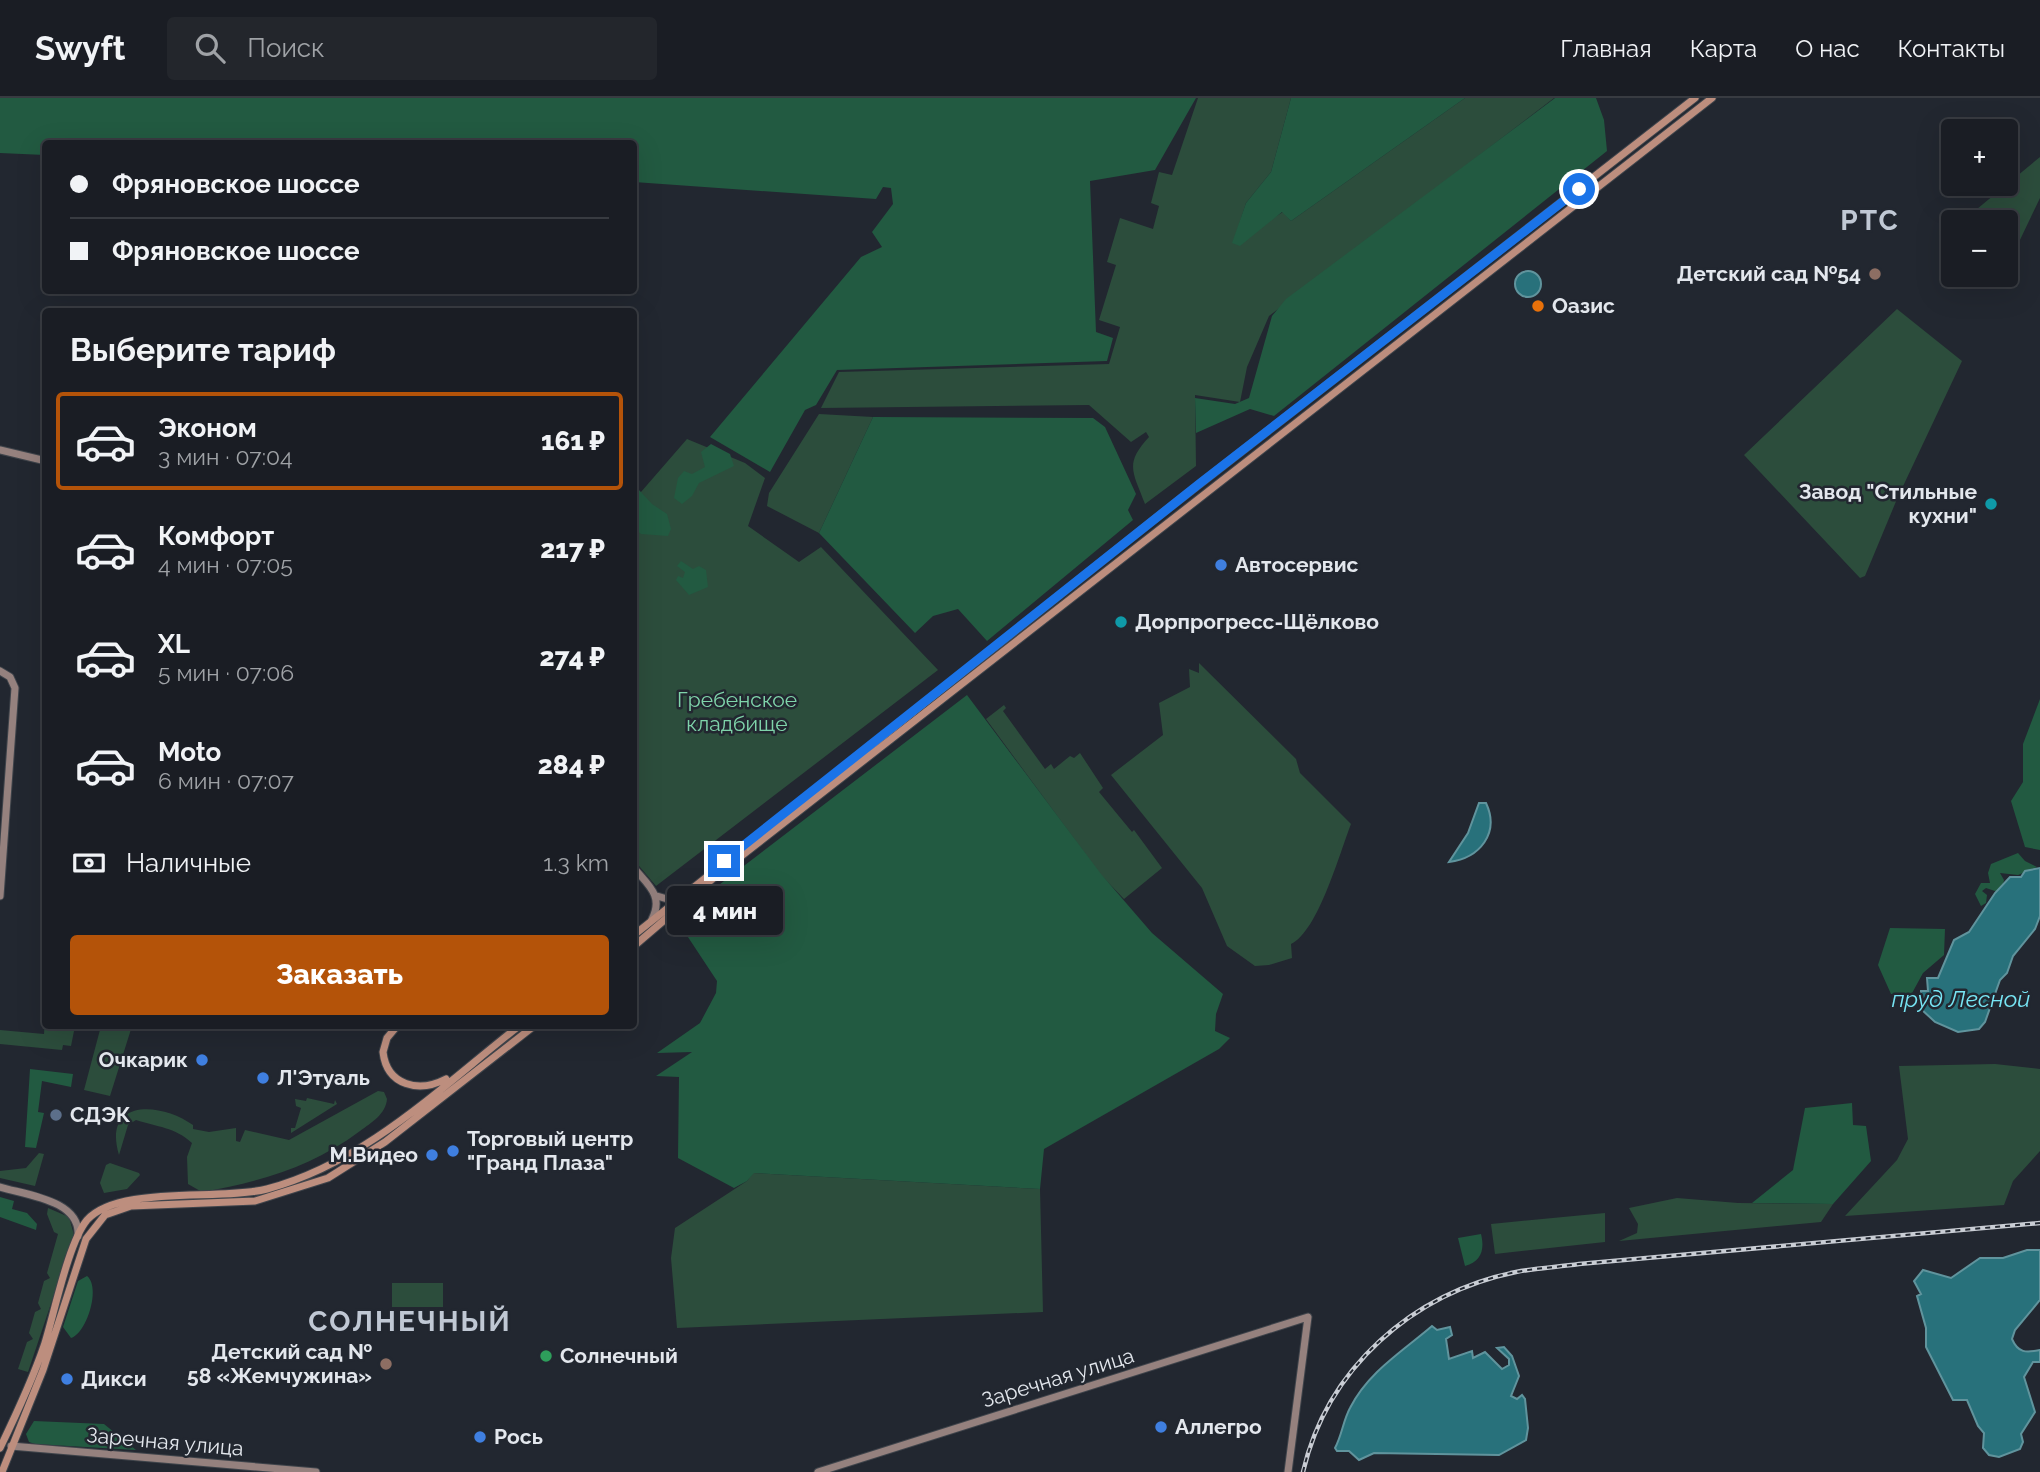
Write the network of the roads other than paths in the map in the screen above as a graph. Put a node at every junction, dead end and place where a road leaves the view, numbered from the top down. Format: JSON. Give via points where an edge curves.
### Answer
{"nodes":[{"id":1,"x":1695,"y":98,"type":"edge"},
{"id":2,"x":1712,"y":98,"type":"edge"},
{"id":3,"x":0,"y":450,"type":"edge"},
{"id":4,"x":42,"y":460,"type":"edge"},
{"id":5,"x":1,"y":671,"type":"edge"},
{"id":6,"x":637,"y":872,"type":"edge"},
{"id":7,"x":0,"y":896,"type":"edge"},
{"id":8,"x":657,"y":896,"type":"junction"},
{"id":9,"x":674,"y":901,"type":"junction"},
{"id":10,"x":652,"y":919,"type":"junction"},
{"id":11,"x":637,"y":932,"type":"edge"},
{"id":12,"x":637,"y":943,"type":"edge"},
{"id":13,"x":394,"y":1029,"type":"edge"},
{"id":14,"x":515,"y":1029,"type":"edge"},
{"id":15,"x":530,"y":1029,"type":"edge"},
{"id":16,"x":464,"y":1069,"type":"junction"},
{"id":17,"x":0,"y":1187,"type":"edge"},
{"id":18,"x":77,"y":1242,"type":"junction"},
{"id":19,"x":1,"y":1444,"type":"edge"},
{"id":20,"x":11,"y":1446,"type":"junction"},
{"id":21,"x":2,"y":1472,"type":"edge"},
{"id":22,"x":316,"y":1472,"type":"edge"},
{"id":23,"x":818,"y":1472,"type":"edge"},
{"id":24,"x":1288,"y":1472,"type":"edge"}],
"edges":[{"from":1,"to":9,"type":"main road"},
{"from":2,"to":12,"type":"main road","via":[[717,875]]},
{"from":3,"to":4,"type":"street"},
{"from":5,"to":7,"type":"street","via":[[15,688]]},
{"from":6,"to":8,"type":"street"},
{"from":8,"to":9,"type":"street"},
{"from":8,"to":10,"type":"street"},
{"from":9,"to":10,"type":"main road"},
{"from":10,"to":11,"type":"main road"},
{"from":13,"to":16,"type":"main road","via":[[383,1052],[400,1082],[424,1087]]},
{"from":14,"to":16,"type":"main road"},
{"from":15,"to":20,"type":"main road","via":[[385,1142],[328,1178],[255,1201],[131,1206],[96,1223]]},
{"from":16,"to":18,"type":"main road","via":[[368,1144],[312,1174],[229,1195],[111,1203],[85,1223]]},
{"from":17,"to":18,"type":"street","via":[[51,1202],[74,1217]]},
{"from":18,"to":19,"type":"main road","via":[[43,1348]]},
{"from":19,"to":20,"type":"main road"},
{"from":20,"to":21,"type":"main road"},
{"from":20,"to":22,"type":"street","name":"Заречная улица"},
{"from":23,"to":24,"type":"street","name":"Заречная улица","via":[[1308,1317]]}]}
